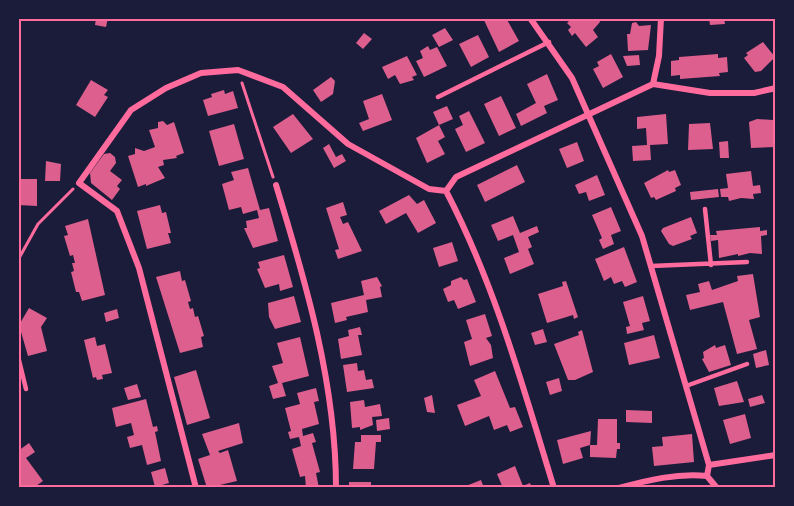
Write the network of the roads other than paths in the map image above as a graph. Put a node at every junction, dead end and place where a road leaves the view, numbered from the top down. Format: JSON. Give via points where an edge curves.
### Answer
{"nodes":[{"id":1,"x":530,"y":18,"type":"edge"},
{"id":2,"x":661,"y":18,"type":"edge"},
{"id":3,"x":549,"y":42,"type":"junction"},
{"id":4,"x":653,"y":84,"type":"junction"},
{"id":5,"x":776,"y":88,"type":"edge"},
{"id":6,"x":438,"y":97,"type":"dead end"},
{"id":7,"x":589,"y":117,"type":"junction"},
{"id":8,"x":276,"y":185,"type":"road end"},
{"id":9,"x":446,"y":190,"type":"junction"},
{"id":10,"x":705,"y":209,"type":"dead end"},
{"id":11,"x":747,"y":262,"type":"dead end"},
{"id":12,"x":711,"y":265,"type":"junction"},
{"id":13,"x":651,"y":266,"type":"junction"},
{"id":14,"x":18,"y":356,"type":"edge"},
{"id":15,"x":747,"y":364,"type":"dead end"},
{"id":16,"x":686,"y":386,"type":"junction"},
{"id":17,"x":26,"y":389,"type":"dead end"},
{"id":18,"x":776,"y":455,"type":"edge"},
{"id":19,"x":709,"y":465,"type":"junction"},
{"id":20,"x":707,"y":476,"type":"junction"},
{"id":21,"x":196,"y":488,"type":"edge"},
{"id":22,"x":336,"y":488,"type":"edge"},
{"id":23,"x":554,"y":488,"type":"edge"},
{"id":24,"x":620,"y":488,"type":"edge"},
{"id":25,"x":717,"y":488,"type":"edge"}],
"edges":[{"from":1,"to":3,"type":"street"},
{"from":2,"to":4,"type":"street"},
{"from":3,"to":6,"type":"lane"},
{"from":3,"to":7,"type":"street","via":[[572,78]]},
{"from":4,"to":5,"type":"street","via":[[710,93],[754,93]]},
{"from":4,"to":7,"type":"street"},
{"from":7,"to":9,"type":"street","via":[[456,177]]},
{"from":7,"to":13,"type":"street","via":[[642,236]]},
{"from":8,"to":22,"type":"street","via":[[309,294],[327,390]]},
{"from":9,"to":21,"type":"street","via":[[429,189],[348,144],[283,87],[238,70],[201,73],[166,88],[131,110],[79,183],[117,210],[139,268]]},
{"from":9,"to":23,"type":"street","via":[[494,295]]},
{"from":10,"to":12,"type":"lane"},
{"from":11,"to":12,"type":"lane"},
{"from":12,"to":13,"type":"lane"},
{"from":13,"to":16,"type":"street"},
{"from":14,"to":17,"type":"lane"},
{"from":15,"to":16,"type":"lane"},
{"from":16,"to":19,"type":"street"},
{"from":18,"to":19,"type":"street"},
{"from":19,"to":20,"type":"street"},
{"from":20,"to":24,"type":"street","via":[[671,476]]},
{"from":20,"to":25,"type":"street"}]}
